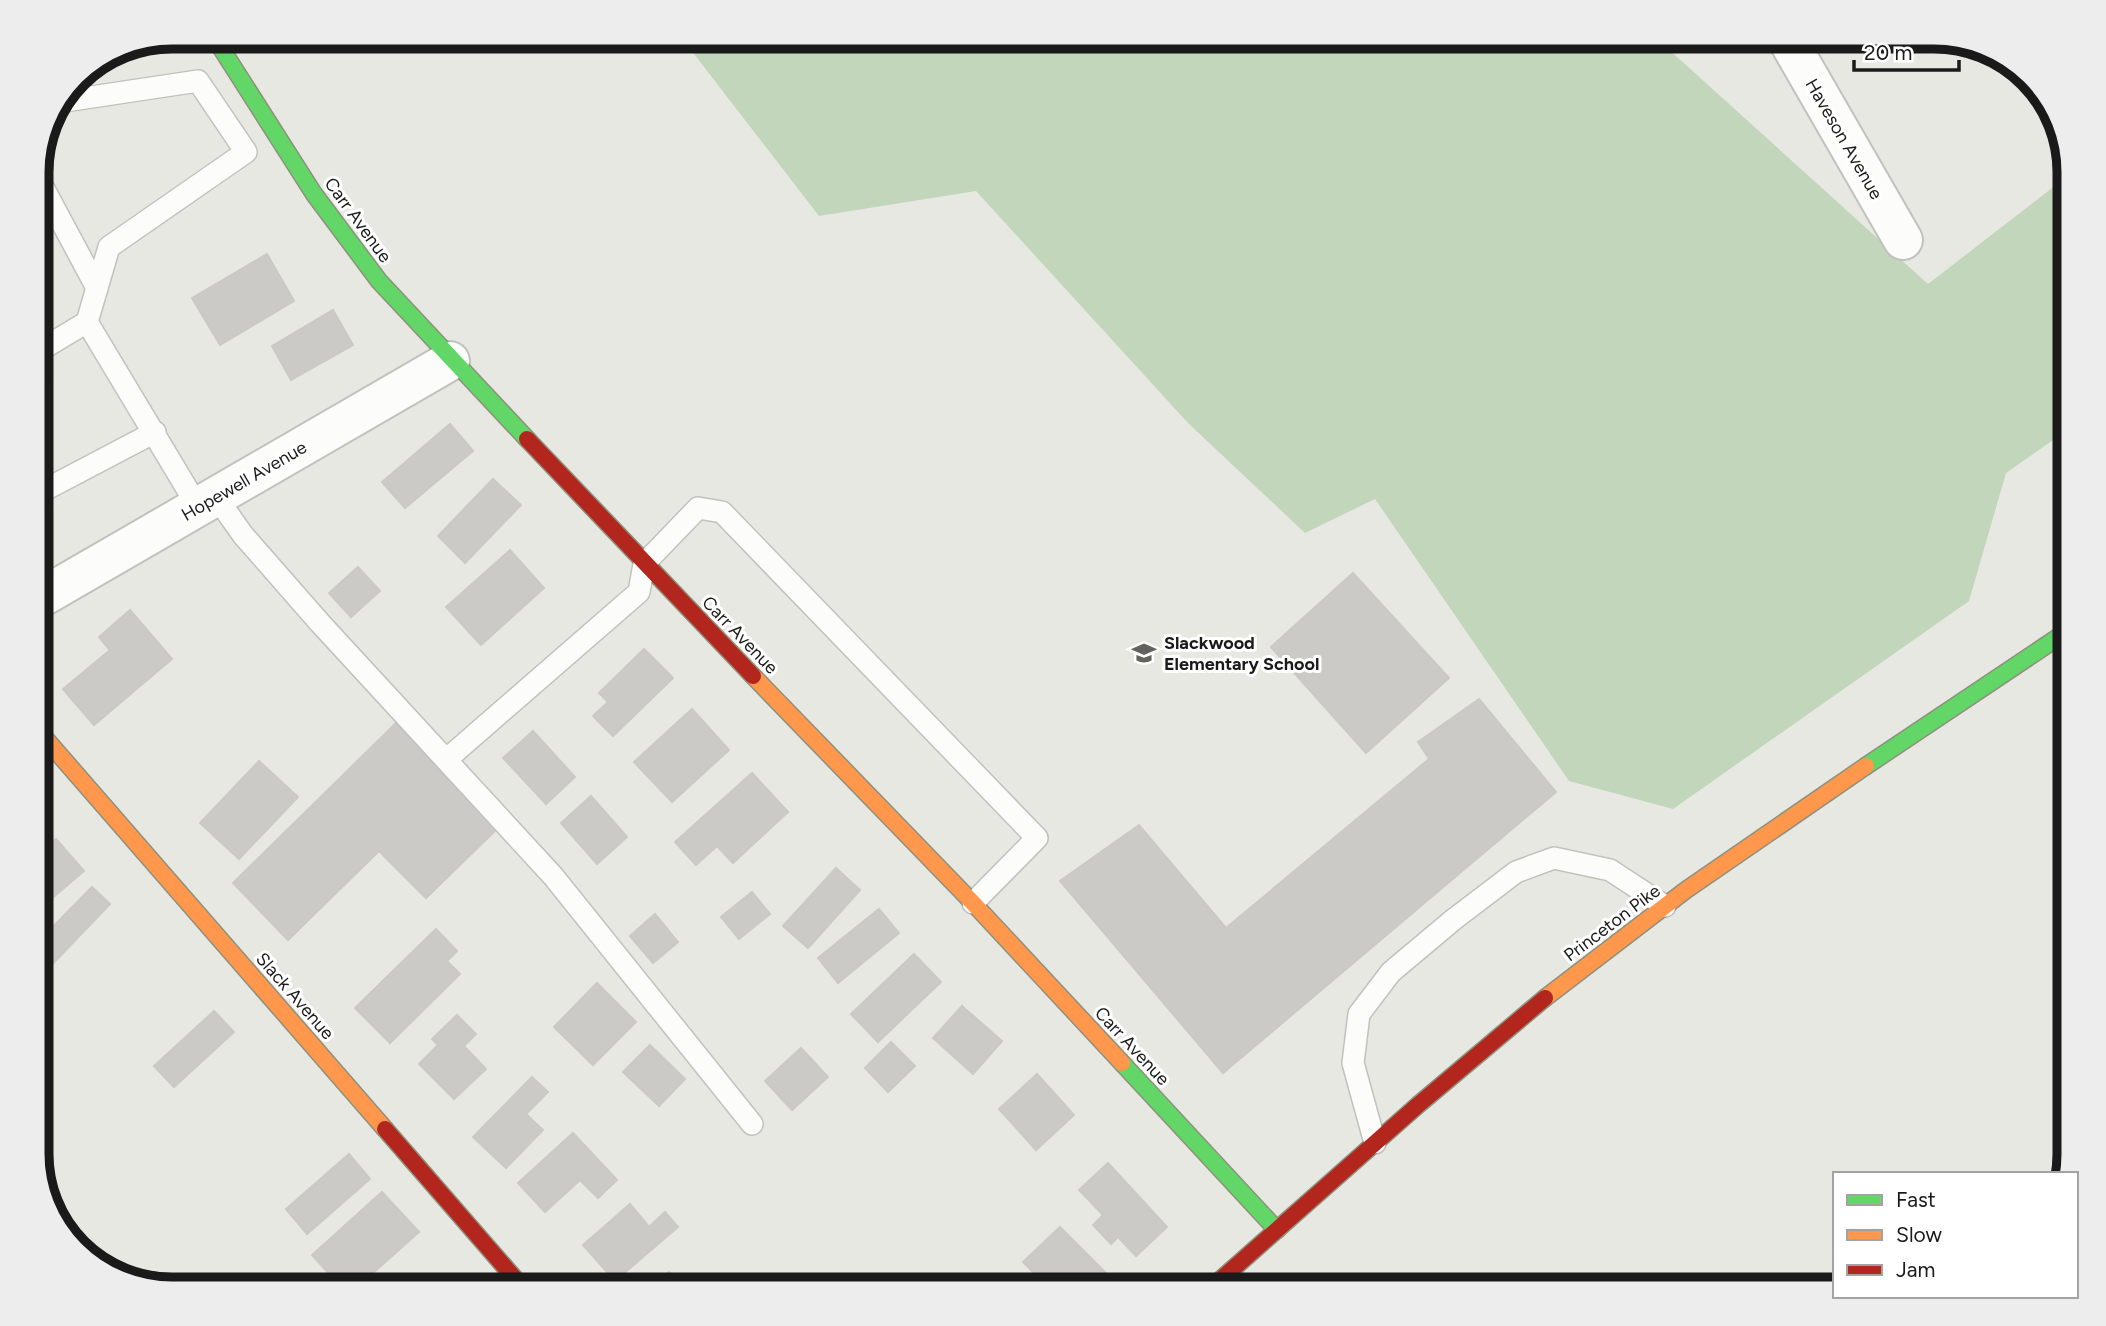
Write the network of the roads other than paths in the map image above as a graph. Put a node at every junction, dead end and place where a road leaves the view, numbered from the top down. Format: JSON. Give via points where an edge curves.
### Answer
{"nodes":[{"id":1,"x":222,"y":49,"type":"edge"},
{"id":2,"x":1793,"y":49,"type":"edge"},
{"id":3,"x":73,"y":100,"type":"edge"},
{"id":4,"x":275,"y":133,"type":"junction"},
{"id":5,"x":246,"y":152,"type":"junction"},
{"id":6,"x":49,"y":199,"type":"edge"},
{"id":7,"x":1903,"y":240,"type":"dead end"},
{"id":8,"x":97,"y":289,"type":"junction"},
{"id":9,"x":87,"y":322,"type":"junction"},
{"id":10,"x":49,"y":345,"type":"edge"},
{"id":11,"x":450,"y":361,"type":"junction"},
{"id":12,"x":155,"y":432,"type":"junction"},
{"id":13,"x":49,"y":488,"type":"edge"},
{"id":14,"x":207,"y":502,"type":"junction"},
{"id":15,"x":644,"y":564,"type":"junction"},
{"id":16,"x":49,"y":593,"type":"edge"},
{"id":17,"x":2057,"y":638,"type":"edge"},
{"id":18,"x":49,"y":743,"type":"edge"},
{"id":19,"x":447,"y":758,"type":"junction"},
{"id":20,"x":973,"y":903,"type":"junction"},
{"id":21,"x":1665,"y":906,"type":"junction"},
{"id":22,"x":752,"y":1124,"type":"dead end"},
{"id":23,"x":1375,"y":1143,"type":"junction"},
{"id":24,"x":1277,"y":1230,"type":"junction"},
{"id":25,"x":514,"y":1277,"type":"edge"},
{"id":26,"x":1224,"y":1277,"type":"edge"}],
"edges":[{"from":1,"to":4,"type":"street","name":"Carr Avenue"},
{"from":2,"to":7,"type":"street","name":"Haveson Avenue"},
{"from":3,"to":5,"type":"lane","via":[[198,81]]},
{"from":4,"to":5,"type":"lane"},
{"from":4,"to":11,"type":"street","name":"Carr Avenue","via":[[379,281]]},
{"from":5,"to":8,"type":"lane","via":[[109,247]]},
{"from":6,"to":8,"type":"lane"},
{"from":8,"to":9,"type":"lane"},
{"from":9,"to":10,"type":"lane"},
{"from":9,"to":12,"type":"lane"},
{"from":11,"to":14,"type":"street","name":"Hopewell Avenue"},
{"from":11,"to":15,"type":"street","name":"Carr Avenue"},
{"from":12,"to":13,"type":"lane"},
{"from":12,"to":14,"type":"lane"},
{"from":14,"to":16,"type":"street","name":"Hopewell Avenue"},
{"from":14,"to":19,"type":"lane","via":[[243,535]]},
{"from":15,"to":19,"type":"lane","via":[[639,592]]},
{"from":15,"to":20,"type":"street","name":"Carr Avenue"},
{"from":15,"to":20,"type":"lane","via":[[698,508],[722,512],[1037,838]]},
{"from":17,"to":21,"type":"street","name":"Princeton Pike"},
{"from":18,"to":25,"type":"street","name":"Slack Avenue"},
{"from":19,"to":22,"type":"lane","via":[[552,876]]},
{"from":20,"to":24,"type":"street","name":"Carr Avenue"},
{"from":21,"to":23,"type":"street","name":"Princeton Pike","via":[[1489,1043]]},
{"from":21,"to":23,"type":"lane","via":[[1610,870],[1554,858],[1516,872],[1453,920],[1391,972],[1359,1014],[1353,1063]]},
{"from":23,"to":24,"type":"street","name":"Princeton Pike"},
{"from":24,"to":26,"type":"street","name":"Princeton Pike"}]}
